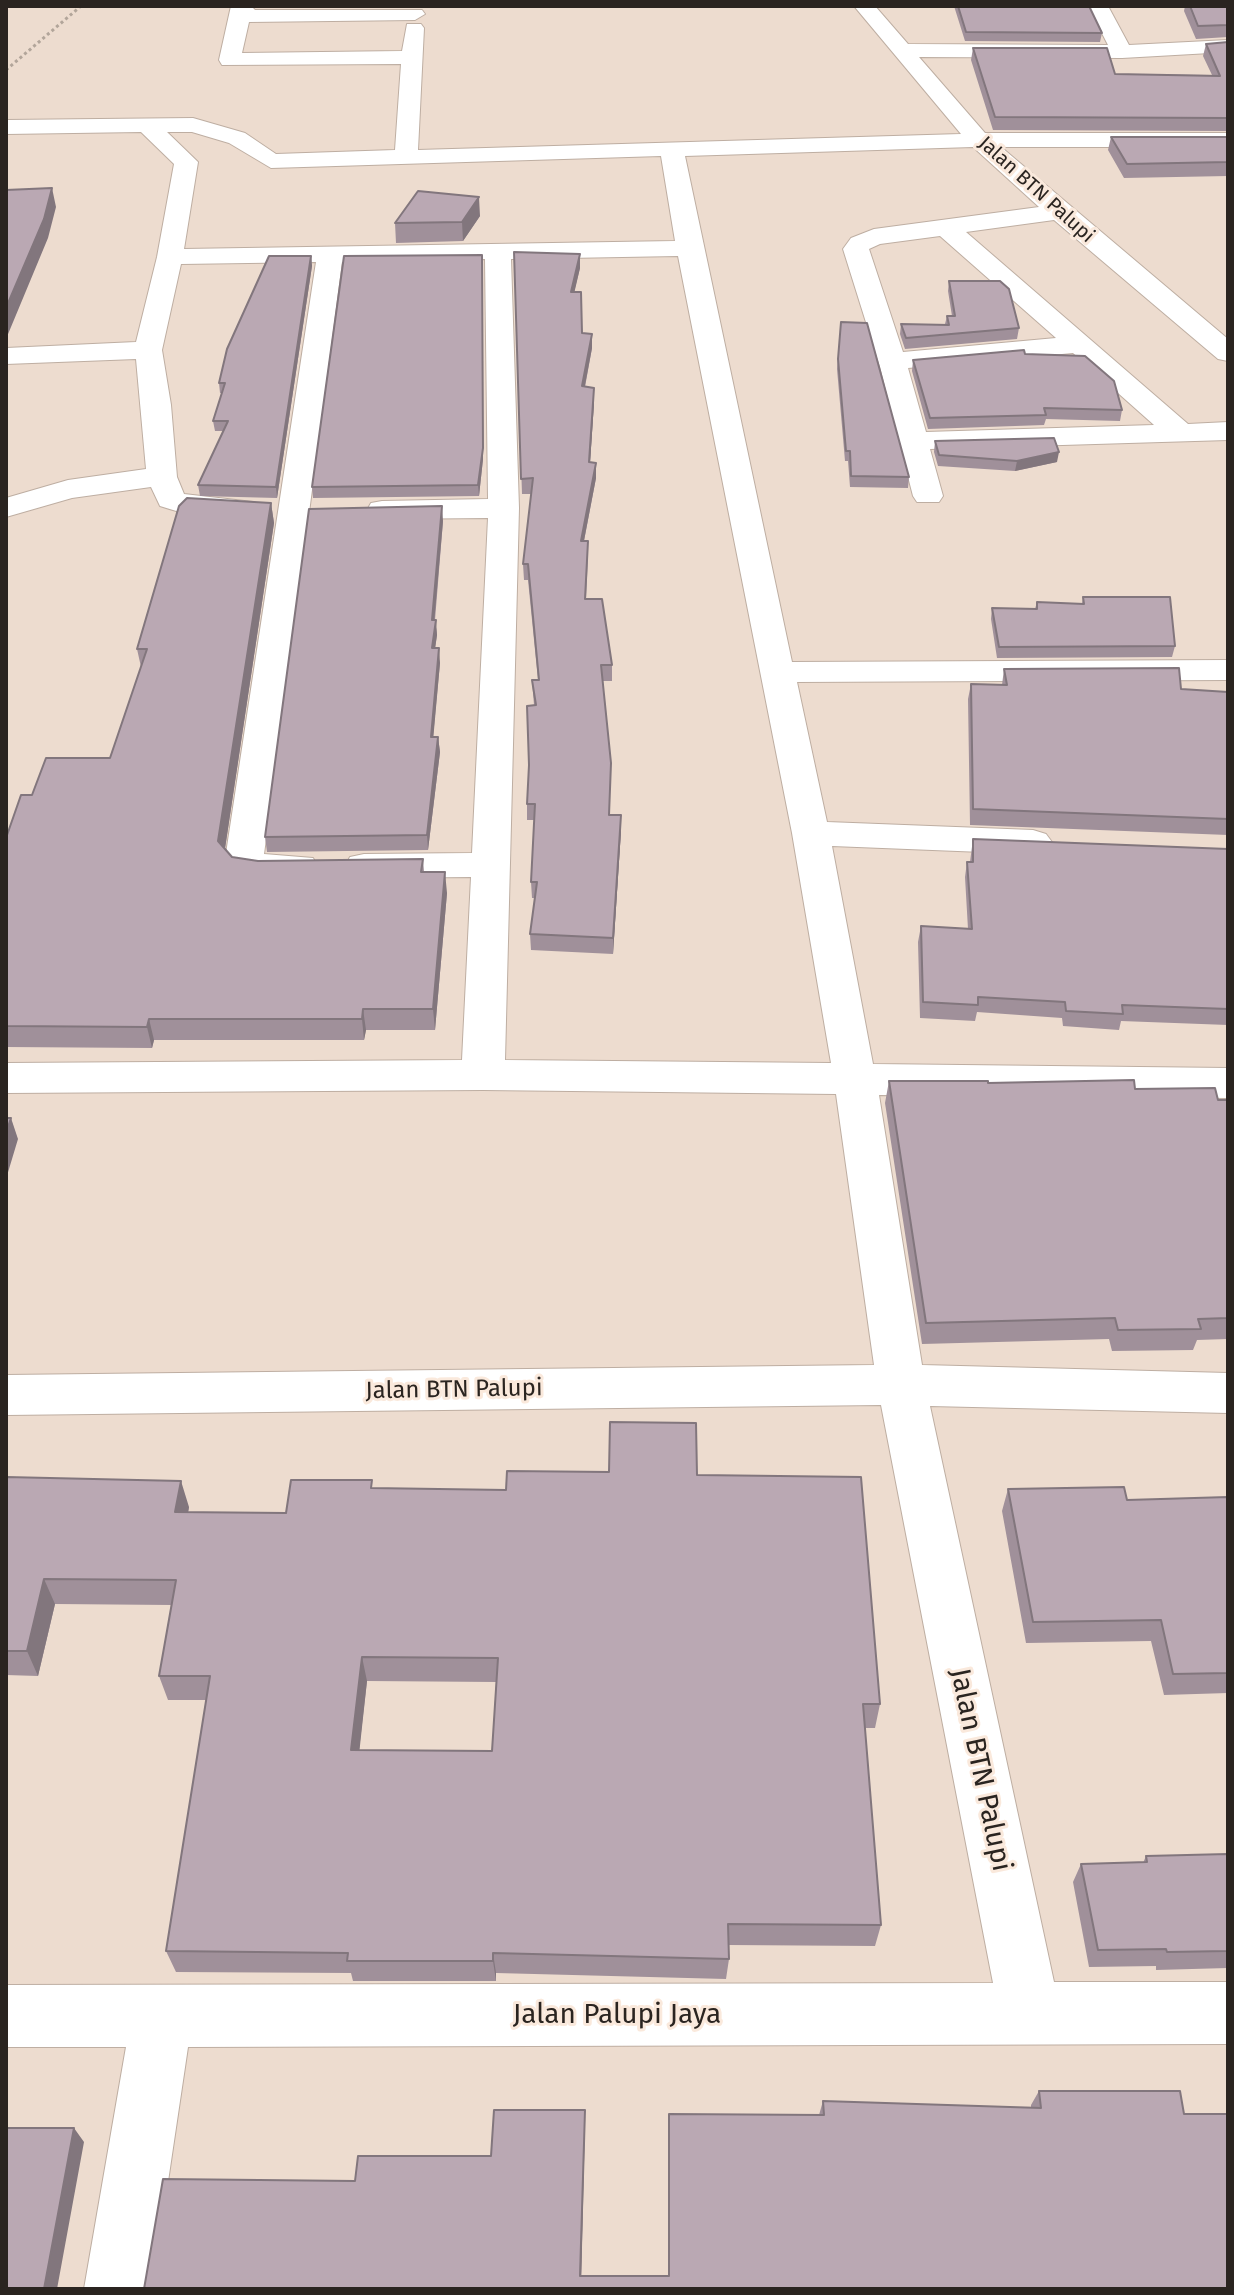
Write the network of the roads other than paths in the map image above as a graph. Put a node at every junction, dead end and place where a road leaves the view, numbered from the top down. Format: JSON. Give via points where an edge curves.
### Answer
{"nodes":[{"id":1,"x":864,"y":6,"type":"edge"},
{"id":2,"x":1098,"y":6,"type":"edge"},
{"id":3,"x":241,"y":9,"type":"edge"},
{"id":4,"x":415,"y":10,"type":"edge"},
{"id":5,"x":1228,"y":46,"type":"edge"},
{"id":6,"x":1122,"y":52,"type":"junction"},
{"id":7,"x":412,"y":57,"type":"junction"},
{"id":8,"x":909,"y":59,"type":"junction"},
{"id":9,"x":1191,"y":71,"type":"dead end"},
{"id":10,"x":146,"y":125,"type":"junction"},
{"id":11,"x":6,"y":127,"type":"edge"},
{"id":12,"x":979,"y":140,"type":"junction"},
{"id":13,"x":1228,"y":140,"type":"edge"},
{"id":14,"x":672,"y":150,"type":"junction"},
{"id":15,"x":406,"y":159,"type":"junction"},
{"id":16,"x":271,"y":161,"type":"junction"},
{"id":17,"x":186,"y":162,"type":"junction"},
{"id":18,"x":1059,"y":212,"type":"junction"},
{"id":19,"x":945,"y":227,"type":"junction"},
{"id":20,"x":689,"y":248,"type":"junction"},
{"id":21,"x":498,"y":252,"type":"junction"},
{"id":22,"x":330,"y":255,"type":"junction"},
{"id":23,"x":170,"y":257,"type":"junction"},
{"id":24,"x":1083,"y":344,"type":"junction"},
{"id":25,"x":148,"y":350,"type":"junction"},
{"id":26,"x":1228,"y":353,"type":"edge"},
{"id":27,"x":6,"y":356,"type":"edge"},
{"id":28,"x":891,"y":361,"type":"junction"},
{"id":29,"x":1178,"y":430,"type":"junction"},
{"id":30,"x":1228,"y":431,"type":"edge"},
{"id":31,"x":915,"y":441,"type":"junction"},
{"id":32,"x":163,"y":476,"type":"junction"},
{"id":33,"x":928,"y":496,"type":"dead end"},
{"id":34,"x":6,"y":508,"type":"edge"},
{"id":35,"x":504,"y":508,"type":"junction"},
{"id":36,"x":322,"y":511,"type":"junction"},
{"id":37,"x":1228,"y":670,"type":"edge"},
{"id":38,"x":779,"y":672,"type":"junction"},
{"id":39,"x":811,"y":833,"type":"junction"},
{"id":40,"x":1074,"y":844,"type":"edge"},
{"id":41,"x":493,"y":865,"type":"junction"},
{"id":42,"x":483,"y":1075,"type":"junction"},
{"id":43,"x":6,"y":1078,"type":"edge"},
{"id":44,"x":855,"y":1079,"type":"junction"},
{"id":45,"x":1228,"y":1083,"type":"edge"},
{"id":46,"x":901,"y":1385,"type":"junction"},
{"id":47,"x":1228,"y":1393,"type":"edge"},
{"id":48,"x":6,"y":1395,"type":"edge"},
{"id":49,"x":1228,"y":2013,"type":"edge"},
{"id":50,"x":1030,"y":2014,"type":"junction"},
{"id":51,"x":162,"y":2015,"type":"junction"},
{"id":52,"x":6,"y":2016,"type":"edge"},
{"id":53,"x":118,"y":2289,"type":"edge"}],
"edges":[{"from":1,"to":8,"type":"street","name":"Jalan BTN Palupi"},
{"from":2,"to":6,"type":"street"},
{"from":3,"to":4,"type":"street","via":[[255,16]]},
{"from":3,"to":7,"type":"street","via":[[230,60]]},
{"from":4,"to":7,"type":"street"},
{"from":5,"to":6,"type":"street"},
{"from":6,"to":8,"type":"street"},
{"from":7,"to":15,"type":"street"},
{"from":8,"to":9,"type":"street"},
{"from":8,"to":12,"type":"street","name":"Jalan BTN Palupi"},
{"from":10,"to":11,"type":"street"},
{"from":10,"to":16,"type":"street","via":[[212,129],[237,138]]},
{"from":10,"to":17,"type":"street"},
{"from":12,"to":13,"type":"street"},
{"from":12,"to":14,"type":"street"},
{"from":12,"to":18,"type":"street","name":"Jalan BTN Palupi"},
{"from":14,"to":15,"type":"street"},
{"from":14,"to":20,"type":"street","name":"Jalan BTN Palupi"},
{"from":15,"to":16,"type":"street"},
{"from":16,"to":17,"type":"street"},
{"from":17,"to":23,"type":"street"},
{"from":18,"to":19,"type":"street"},
{"from":18,"to":26,"type":"street","name":"Jalan BTN Palupi"},
{"from":19,"to":24,"type":"street"},
{"from":19,"to":28,"type":"street","via":[[874,237],[856,249]]},
{"from":20,"to":21,"type":"street"},
{"from":20,"to":38,"type":"street","name":"Jalan BTN Palupi"},
{"from":21,"to":22,"type":"street"},
{"from":21,"to":35,"type":"street"},
{"from":22,"to":23,"type":"street"},
{"from":22,"to":36,"type":"street"},
{"from":23,"to":25,"type":"street"},
{"from":24,"to":28,"type":"street"},
{"from":24,"to":29,"type":"street"},
{"from":25,"to":27,"type":"street"},
{"from":25,"to":32,"type":"street"},
{"from":28,"to":31,"type":"street"},
{"from":29,"to":30,"type":"street"},
{"from":29,"to":31,"type":"street"},
{"from":31,"to":33,"type":"street"},
{"from":32,"to":34,"type":"street","via":[[68,489]]},
{"from":32,"to":36,"type":"street","via":[[171,500],[197,508]]},
{"from":35,"to":36,"type":"street"},
{"from":35,"to":41,"type":"street"},
{"from":36,"to":41,"type":"street","via":[[245,863]]},
{"from":37,"to":38,"type":"street"},
{"from":38,"to":39,"type":"street","name":"Jalan BTN Palupi"},
{"from":39,"to":40,"type":"street"},
{"from":39,"to":44,"type":"street","name":"Jalan BTN Palupi"},
{"from":41,"to":42,"type":"street"},
{"from":42,"to":43,"type":"street"},
{"from":42,"to":44,"type":"street"},
{"from":44,"to":45,"type":"street"},
{"from":44,"to":46,"type":"street","name":"Jalan BTN Palupi"},
{"from":46,"to":47,"type":"street","name":"Jalan BTN Palupi"},
{"from":46,"to":48,"type":"street","name":"Jalan BTN Palupi"},
{"from":46,"to":50,"type":"street","name":"Jalan BTN Palupi"},
{"from":49,"to":50,"type":"street","name":"Jalan Palupi Jaya"},
{"from":50,"to":51,"type":"street","name":"Jalan Palupi Jaya"},
{"from":51,"to":52,"type":"street","name":"Jalan Palupi Jaya"},
{"from":51,"to":53,"type":"street"}]}
